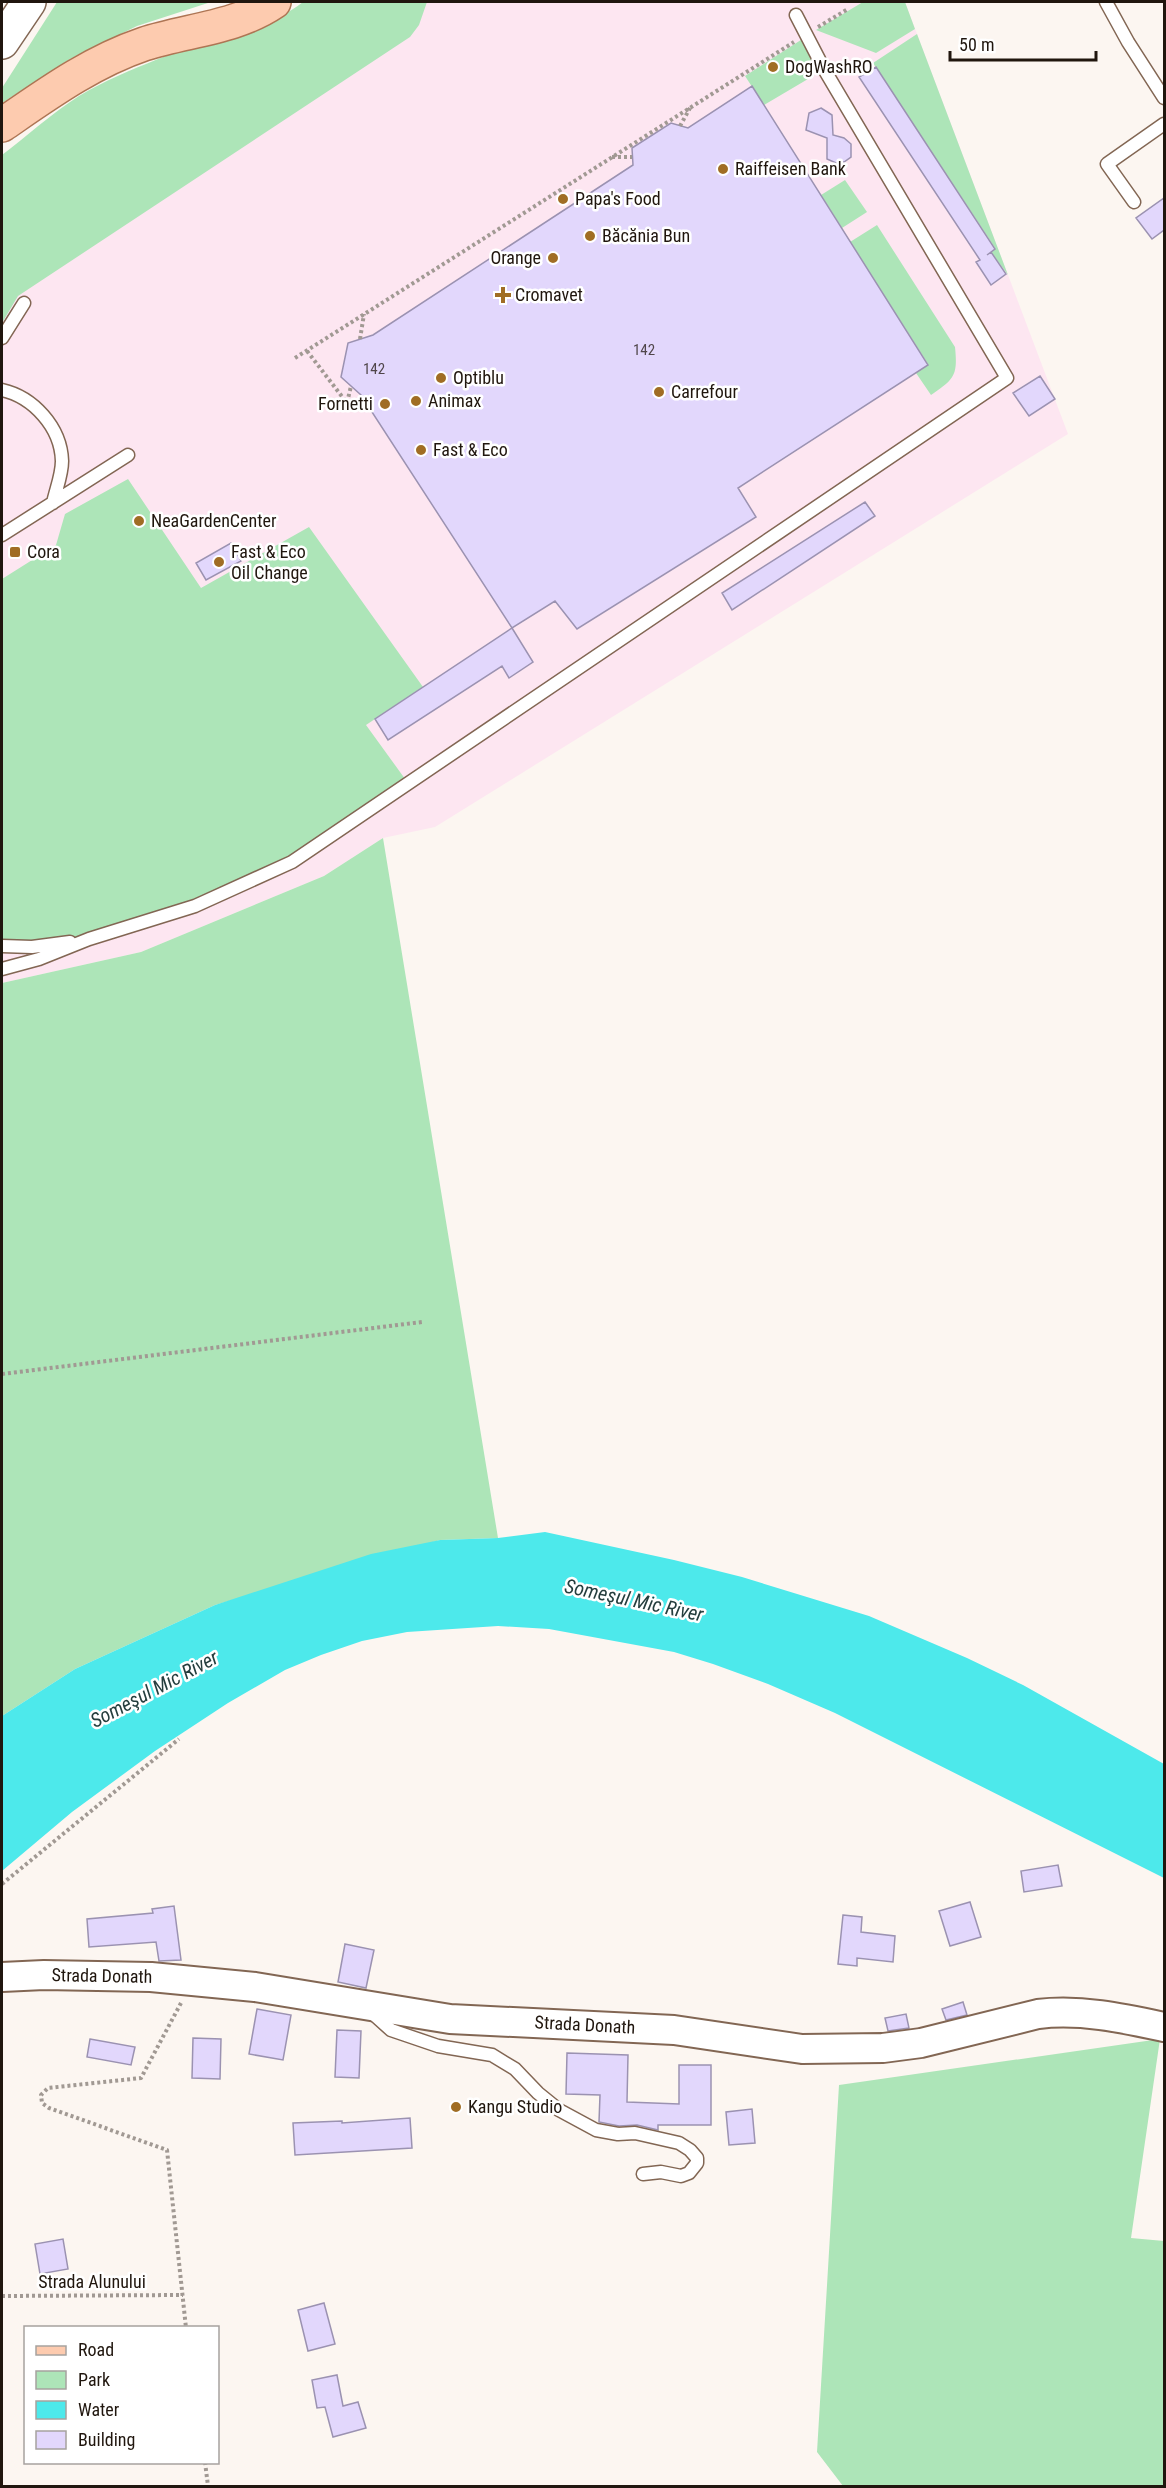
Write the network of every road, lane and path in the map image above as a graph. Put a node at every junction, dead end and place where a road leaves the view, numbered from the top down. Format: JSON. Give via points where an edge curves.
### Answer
{"nodes":[{"id":1,"x":29,"y":2,"type":"edge"},
{"id":2,"x":274,"y":2,"type":"edge"},
{"id":3,"x":1106,"y":2,"type":"edge"},
{"id":4,"x":848,"y":9,"type":"dead end"},
{"id":5,"x":796,"y":15,"type":"dead end"},
{"id":6,"x":806,"y":34,"type":"junction"},
{"id":7,"x":2,"y":42,"type":"edge"},
{"id":8,"x":1164,"y":98,"type":"edge"},
{"id":9,"x":691,"y":107,"type":"junction"},
{"id":10,"x":1164,"y":124,"type":"edge"},
{"id":11,"x":2,"y":125,"type":"edge"},
{"id":12,"x":680,"y":126,"type":"dead end"},
{"id":13,"x":611,"y":157,"type":"junction"},
{"id":14,"x":632,"y":157,"type":"dead end"},
{"id":15,"x":1134,"y":202,"type":"dead end"},
{"id":16,"x":24,"y":303,"type":"dead end"},
{"id":17,"x":364,"y":314,"type":"junction"},
{"id":18,"x":2,"y":338,"type":"edge"},
{"id":19,"x":360,"y":339,"type":"dead end"},
{"id":20,"x":307,"y":351,"type":"junction"},
{"id":21,"x":295,"y":358,"type":"dead end"},
{"id":22,"x":351,"y":386,"type":"dead end"},
{"id":23,"x":2,"y":390,"type":"edge"},
{"id":24,"x":128,"y":455,"type":"dead end"},
{"id":25,"x":52,"y":502,"type":"junction"},
{"id":26,"x":2,"y":535,"type":"edge"},
{"id":27,"x":89,"y":939,"type":"junction"},
{"id":28,"x":2,"y":946,"type":"edge"},
{"id":29,"x":2,"y":969,"type":"edge"},
{"id":30,"x":422,"y":1322,"type":"dead end"},
{"id":31,"x":2,"y":1374,"type":"edge"},
{"id":32,"x":179,"y":1739,"type":"dead end"},
{"id":33,"x":2,"y":1884,"type":"edge"},
{"id":34,"x":2,"y":1977,"type":"edge"},
{"id":35,"x":193,"y":1981,"type":"junction"},
{"id":36,"x":361,"y":2004,"type":"junction"},
{"id":37,"x":1164,"y":2027,"type":"edge"},
{"id":38,"x":643,"y":2174,"type":"dead end"},
{"id":39,"x":183,"y":2295,"type":"junction"},
{"id":40,"x":2,"y":2296,"type":"edge"},
{"id":41,"x":186,"y":2326,"type":"edge"},
{"id":42,"x":205,"y":2464,"type":"edge"},
{"id":43,"x":208,"y":2487,"type":"edge"}],
"edges":[{"from":1,"to":7,"type":"main road"},
{"from":2,"to":11,"type":"main road","via":[[246,16],[145,44],[96,64]]},
{"from":3,"to":8,"type":"lane"},
{"from":4,"to":6,"type":"path"},
{"from":5,"to":6,"type":"lane"},
{"from":6,"to":9,"type":"path"},
{"from":6,"to":27,"type":"lane","via":[[1007,378],[292,862],[195,906]]},
{"from":9,"to":12,"type":"path"},
{"from":9,"to":13,"type":"path"},
{"from":10,"to":15,"type":"lane","via":[[1107,164]]},
{"from":13,"to":14,"type":"path"},
{"from":13,"to":17,"type":"path"},
{"from":16,"to":18,"type":"lane"},
{"from":17,"to":19,"type":"path"},
{"from":17,"to":20,"type":"path"},
{"from":20,"to":21,"type":"path"},
{"from":20,"to":22,"type":"path","via":[[347,404]]},
{"from":23,"to":25,"type":"lane","via":[[18,393],[49,422],[62,460]]},
{"from":24,"to":25,"type":"lane"},
{"from":25,"to":26,"type":"lane"},
{"from":27,"to":28,"type":"lane","via":[[32,947]]},
{"from":27,"to":29,"type":"lane"},
{"from":30,"to":31,"type":"path"},
{"from":32,"to":33,"type":"path"},
{"from":34,"to":35,"type":"street","name":"Strada Donath","via":[[150,1977]]},
{"from":35,"to":36,"type":"street","name":"Strada Donath"},
{"from":35,"to":39,"type":"path","via":[[141,2078],[48,2088],[42,2095],[42,2103],[49,2108],[167,2150]]},
{"from":36,"to":37,"type":"street","name":"Strada Donath","via":[[450,2019],[674,2030],[801,2049],[883,2048],[921,2043],[1057,2012],[1106,2015]]},
{"from":36,"to":38,"type":"lane","via":[[391,2030],[438,2046],[492,2055],[515,2069],[559,2110],[596,2130],[635,2133],[679,2143],[697,2158],[689,2173],[681,2176]]},
{"from":39,"to":40,"type":"path","name":"Strada Alunului"},
{"from":39,"to":41,"type":"path"},
{"from":42,"to":43,"type":"path"}]}
